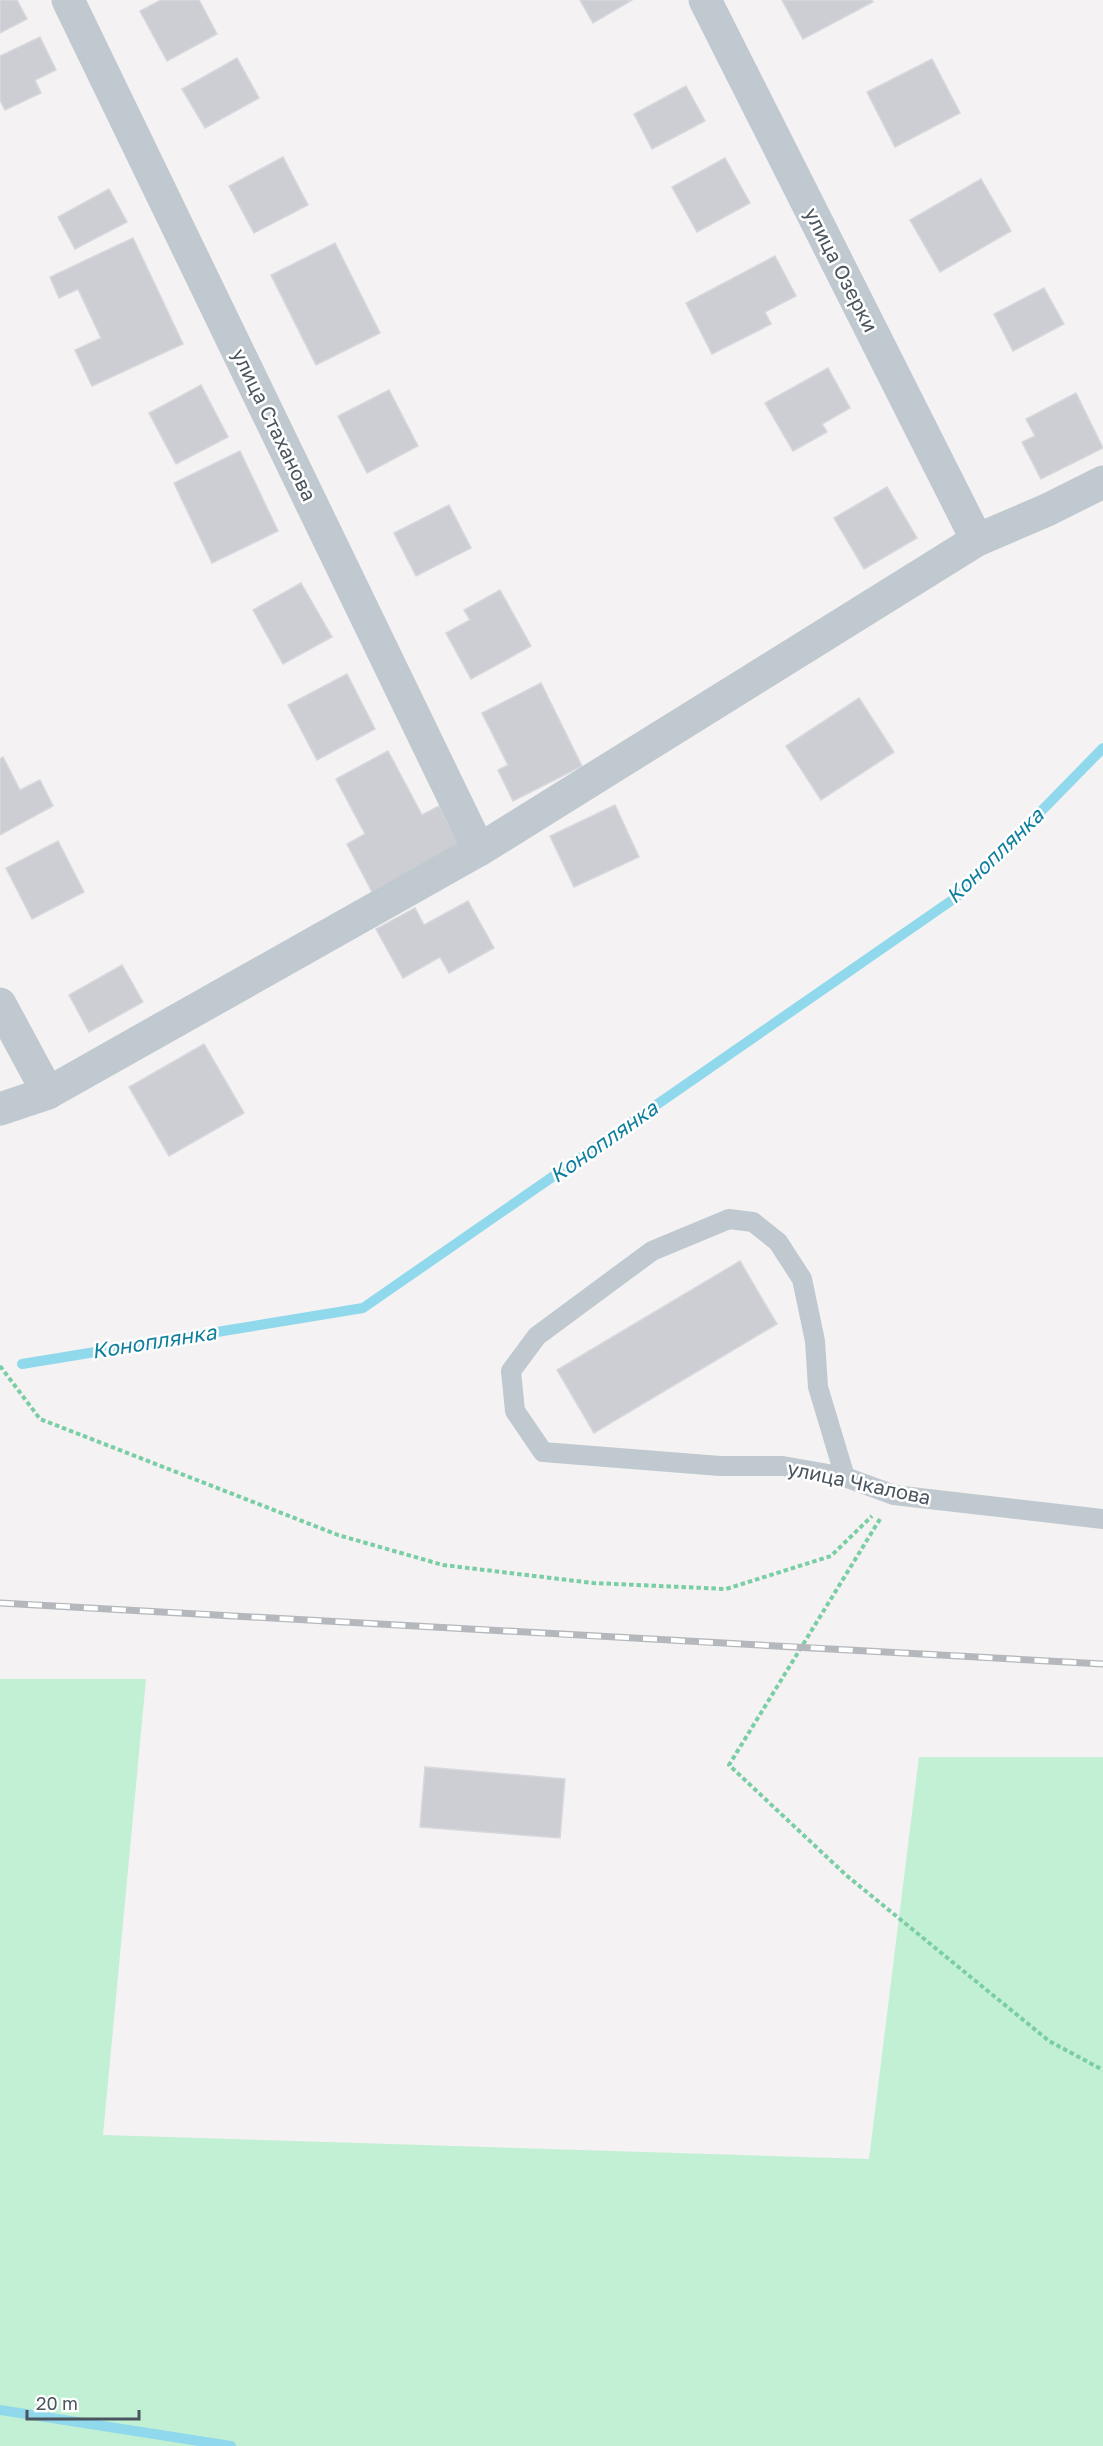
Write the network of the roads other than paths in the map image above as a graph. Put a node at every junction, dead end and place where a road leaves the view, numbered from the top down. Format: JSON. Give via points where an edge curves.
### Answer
{"nodes":[{"id":1,"x":68,"y":0,"type":"edge"},
{"id":2,"x":705,"y":0,"type":"edge"},
{"id":3,"x":1103,"y":482,"type":"edge"},
{"id":4,"x":977,"y":540,"type":"junction"},
{"id":5,"x":479,"y":850,"type":"junction"},
{"id":6,"x":0,"y":1004,"type":"edge"},
{"id":7,"x":48,"y":1093,"type":"junction"},
{"id":8,"x":0,"y":1109,"type":"edge"},
{"id":9,"x":845,"y":1477,"type":"junction"},
{"id":10,"x":1103,"y":1519,"type":"edge"}],
"edges":[{"from":1,"to":5,"type":"street","name":"улица Стаханова"},
{"from":2,"to":4,"type":"street","name":"улица Озерки"},
{"from":3,"to":4,"type":"street"},
{"from":4,"to":5,"type":"street"},
{"from":5,"to":7,"type":"street"},
{"from":6,"to":7,"type":"street"},
{"from":7,"to":8,"type":"street"},
{"from":9,"to":9,"type":"lane","name":"улица Чкалова","via":[[783,1466],[720,1466],[543,1452],[515,1411],[511,1371],[537,1336],[651,1251],[729,1219],[753,1222],[778,1242],[802,1279],[815,1341],[818,1388]]},
{"from":9,"to":10,"type":"lane","name":"улица Чкалова","via":[[894,1495]]}]}
